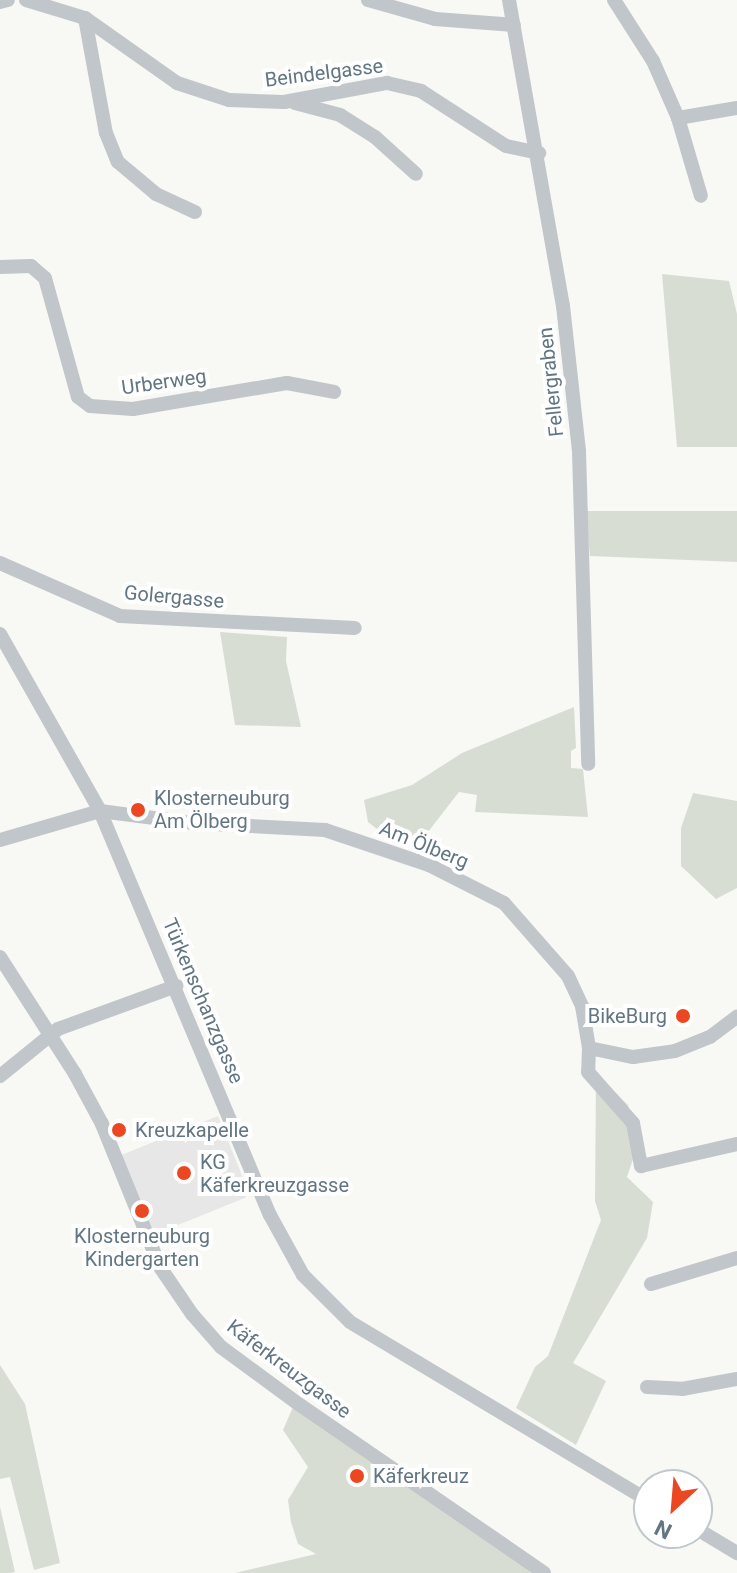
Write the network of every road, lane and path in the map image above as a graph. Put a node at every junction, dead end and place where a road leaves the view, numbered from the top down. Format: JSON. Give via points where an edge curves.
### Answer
{"nodes":[{"id":1,"x":8,"y":0,"type":"edge"},
{"id":2,"x":26,"y":0,"type":"edge"},
{"id":3,"x":368,"y":0,"type":"edge"},
{"id":4,"x":509,"y":0,"type":"edge"},
{"id":5,"x":614,"y":0,"type":"edge"},
{"id":6,"x":0,"y":2,"type":"edge"},
{"id":7,"x":85,"y":18,"type":"junction"},
{"id":8,"x":514,"y":25,"type":"junction"},
{"id":9,"x":284,"y":102,"type":"junction"},
{"id":10,"x":737,"y":108,"type":"edge"},
{"id":11,"x":678,"y":118,"type":"junction"},
{"id":12,"x":539,"y":153,"type":"junction"},
{"id":13,"x":416,"y":174,"type":"dead end"},
{"id":14,"x":701,"y":196,"type":"dead end"},
{"id":15,"x":195,"y":212,"type":"dead end"},
{"id":16,"x":0,"y":267,"type":"edge"},
{"id":17,"x":334,"y":392,"type":"dead end"},
{"id":18,"x":0,"y":563,"type":"edge"},
{"id":19,"x":355,"y":628,"type":"dead end"},
{"id":20,"x":0,"y":634,"type":"edge"},
{"id":21,"x":588,"y":764,"type":"dead end"},
{"id":22,"x":100,"y":811,"type":"junction"},
{"id":23,"x":0,"y":840,"type":"edge"},
{"id":24,"x":0,"y":957,"type":"edge"},
{"id":25,"x":176,"y":986,"type":"junction"},
{"id":26,"x":737,"y":1017,"type":"edge"},
{"id":27,"x":50,"y":1033,"type":"junction"},
{"id":28,"x":589,"y":1048,"type":"junction"},
{"id":29,"x":0,"y":1076,"type":"edge"},
{"id":30,"x":737,"y":1144,"type":"edge"},
{"id":31,"x":737,"y":1258,"type":"edge"},
{"id":32,"x":651,"y":1284,"type":"dead end"},
{"id":33,"x":737,"y":1379,"type":"edge"},
{"id":34,"x":647,"y":1387,"type":"dead end"},
{"id":35,"x":633,"y":1491,"type":"edge"},
{"id":36,"x":713,"y":1539,"type":"edge"},
{"id":37,"x":737,"y":1553,"type":"edge"},
{"id":38,"x":544,"y":1573,"type":"edge"}],
"edges":[{"from":1,"to":6,"type":"street"},
{"from":2,"to":7,"type":"street","name":"Beindelgasse"},
{"from":3,"to":8,"type":"street","via":[[435,19]]},
{"from":4,"to":8,"type":"street","name":"Fellergraben"},
{"from":5,"to":11,"type":"street","via":[[653,61]]},
{"from":7,"to":9,"type":"street","name":"Beindelgasse","via":[[177,83],[229,100]]},
{"from":7,"to":15,"type":"street","via":[[106,133],[118,162],[156,194]]},
{"from":8,"to":12,"type":"street","name":"Fellergraben"},
{"from":9,"to":12,"type":"street","name":"Beindelgasse","via":[[387,83],[421,91],[506,146]]},
{"from":9,"to":13,"type":"street","via":[[340,115],[375,137]]},
{"from":10,"to":11,"type":"street"},
{"from":11,"to":14,"type":"street"},
{"from":12,"to":21,"type":"street","name":"Fellergraben","via":[[579,452]]},
{"from":16,"to":17,"type":"street","name":"Urberweg","via":[[31,266],[45,278],[78,397],[90,406],[133,409],[287,383]]},
{"from":18,"to":19,"type":"street","name":"Golergasse","via":[[120,616]]},
{"from":20,"to":22,"type":"street","name":"Türkenschanzgasse"},
{"from":22,"to":23,"type":"street","name":"Am Ölberg"},
{"from":22,"to":25,"type":"street","name":"Türkenschanzgasse"},
{"from":22,"to":28,"type":"street","name":"Am Ölberg","via":[[193,823],[325,830],[429,865],[504,903],[535,933],[581,1001]]},
{"from":24,"to":27,"type":"street","name":"Käferkreuzgasse"},
{"from":25,"to":27,"type":"street"},
{"from":25,"to":35,"type":"street","name":"Türkenschanzgasse","via":[[270,1215],[303,1275],[350,1322]]},
{"from":26,"to":28,"type":"street","via":[[710,1037],[675,1051],[633,1057]]},
{"from":27,"to":29,"type":"street"},
{"from":27,"to":38,"type":"street","name":"Käferkreuzgasse","via":[[102,1124],[160,1267],[221,1347]]},
{"from":28,"to":30,"type":"street","name":"Am Ölberg","via":[[588,1072],[633,1123],[641,1166]]},
{"from":31,"to":32,"type":"street"},
{"from":33,"to":34,"type":"street","via":[[682,1389]]},
{"from":36,"to":37,"type":"street"}]}
